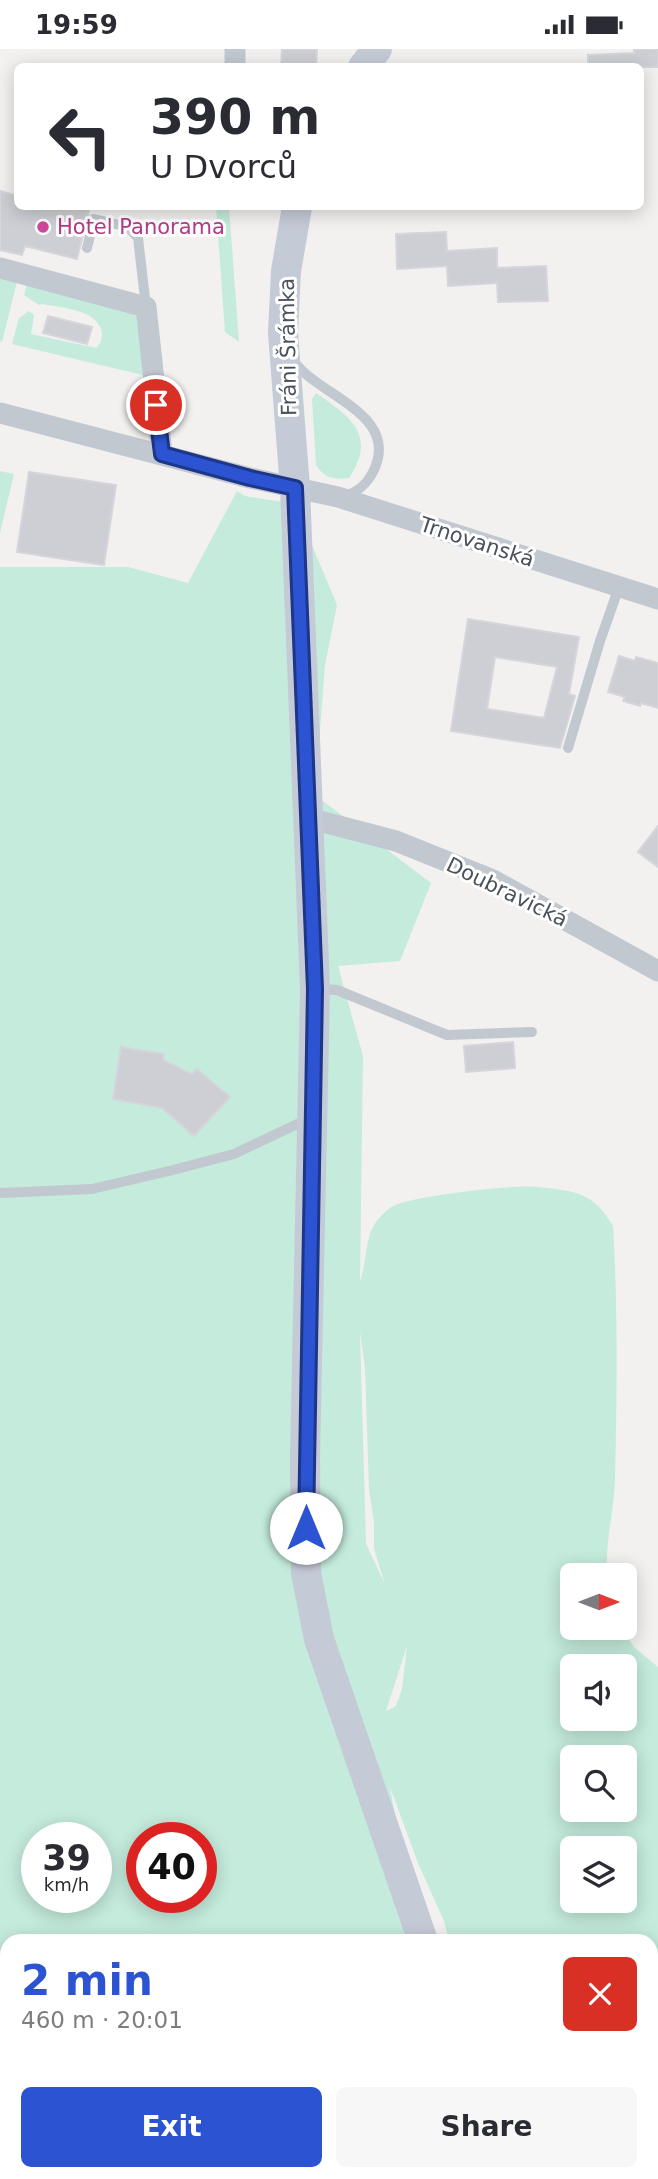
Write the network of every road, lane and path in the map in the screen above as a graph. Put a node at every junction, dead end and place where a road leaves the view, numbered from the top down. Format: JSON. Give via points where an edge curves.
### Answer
{"nodes":[{"id":1,"x":377,"y":49,"type":"edge"},
{"id":2,"x":366,"y":63,"type":"edge"},
{"id":3,"x":296,"y":210,"type":"edge"},
{"id":4,"x":88,"y":248,"type":"dead end"},
{"id":5,"x":0,"y":268,"type":"edge"},
{"id":6,"x":145,"y":307,"type":"junction"},
{"id":7,"x":283,"y":333,"type":"junction"},
{"id":8,"x":0,"y":413,"type":"edge"},
{"id":9,"x":162,"y":454,"type":"junction"},
{"id":10,"x":295,"y":488,"type":"junction"},
{"id":11,"x":338,"y":497,"type":"junction"},
{"id":12,"x":619,"y":587,"type":"junction"},
{"id":13,"x":658,"y":599,"type":"edge"},
{"id":14,"x":568,"y":748,"type":"dead end"},
{"id":15,"x":308,"y":818,"type":"junction"},
{"id":16,"x":658,"y":971,"type":"edge"},
{"id":17,"x":315,"y":989,"type":"junction"},
{"id":18,"x":532,"y":1032,"type":"dead end"},
{"id":19,"x":313,"y":1117,"type":"junction"},
{"id":20,"x":0,"y":1193,"type":"edge"},
{"id":21,"x":421,"y":1934,"type":"edge"}],
"edges":[{"from":1,"to":2,"type":"street"},
{"from":3,"to":7,"type":"street","name":"Fráni Šrámka","via":[[286,271]]},
{"from":4,"to":6,"type":"lane","via":[[94,219],[128,227],[138,238]]},
{"from":5,"to":6,"type":"street"},
{"from":6,"to":9,"type":"street"},
{"from":7,"to":10,"type":"street","name":"Fráni Šrámka"},
{"from":7,"to":11,"type":"lane","via":[[292,360],[374,429],[377,454],[372,475],[356,493]]},
{"from":8,"to":9,"type":"street","name":"Trnovanská"},
{"from":9,"to":10,"type":"street","name":"Trnovanská"},
{"from":10,"to":11,"type":"street","name":"Trnovanská"},
{"from":10,"to":15,"type":"street","name":"Fráni Šrámka"},
{"from":11,"to":12,"type":"street","name":"Trnovanská"},
{"from":12,"to":13,"type":"street","name":"Trnovanská"},
{"from":12,"to":14,"type":"lane"},
{"from":15,"to":16,"type":"street","name":"Doubravická","via":[[396,841],[493,880]]},
{"from":15,"to":17,"type":"street","name":"Fráni Šrámka"},
{"from":17,"to":18,"type":"lane","via":[[337,990],[447,1035]]},
{"from":17,"to":19,"type":"street","name":"Fráni Šrámka"},
{"from":19,"to":20,"type":"lane","via":[[234,1154],[173,1170],[92,1189]]},
{"from":19,"to":21,"type":"street","name":"Fráni Šrámka","via":[[306,1573],[319,1639]]}]}
